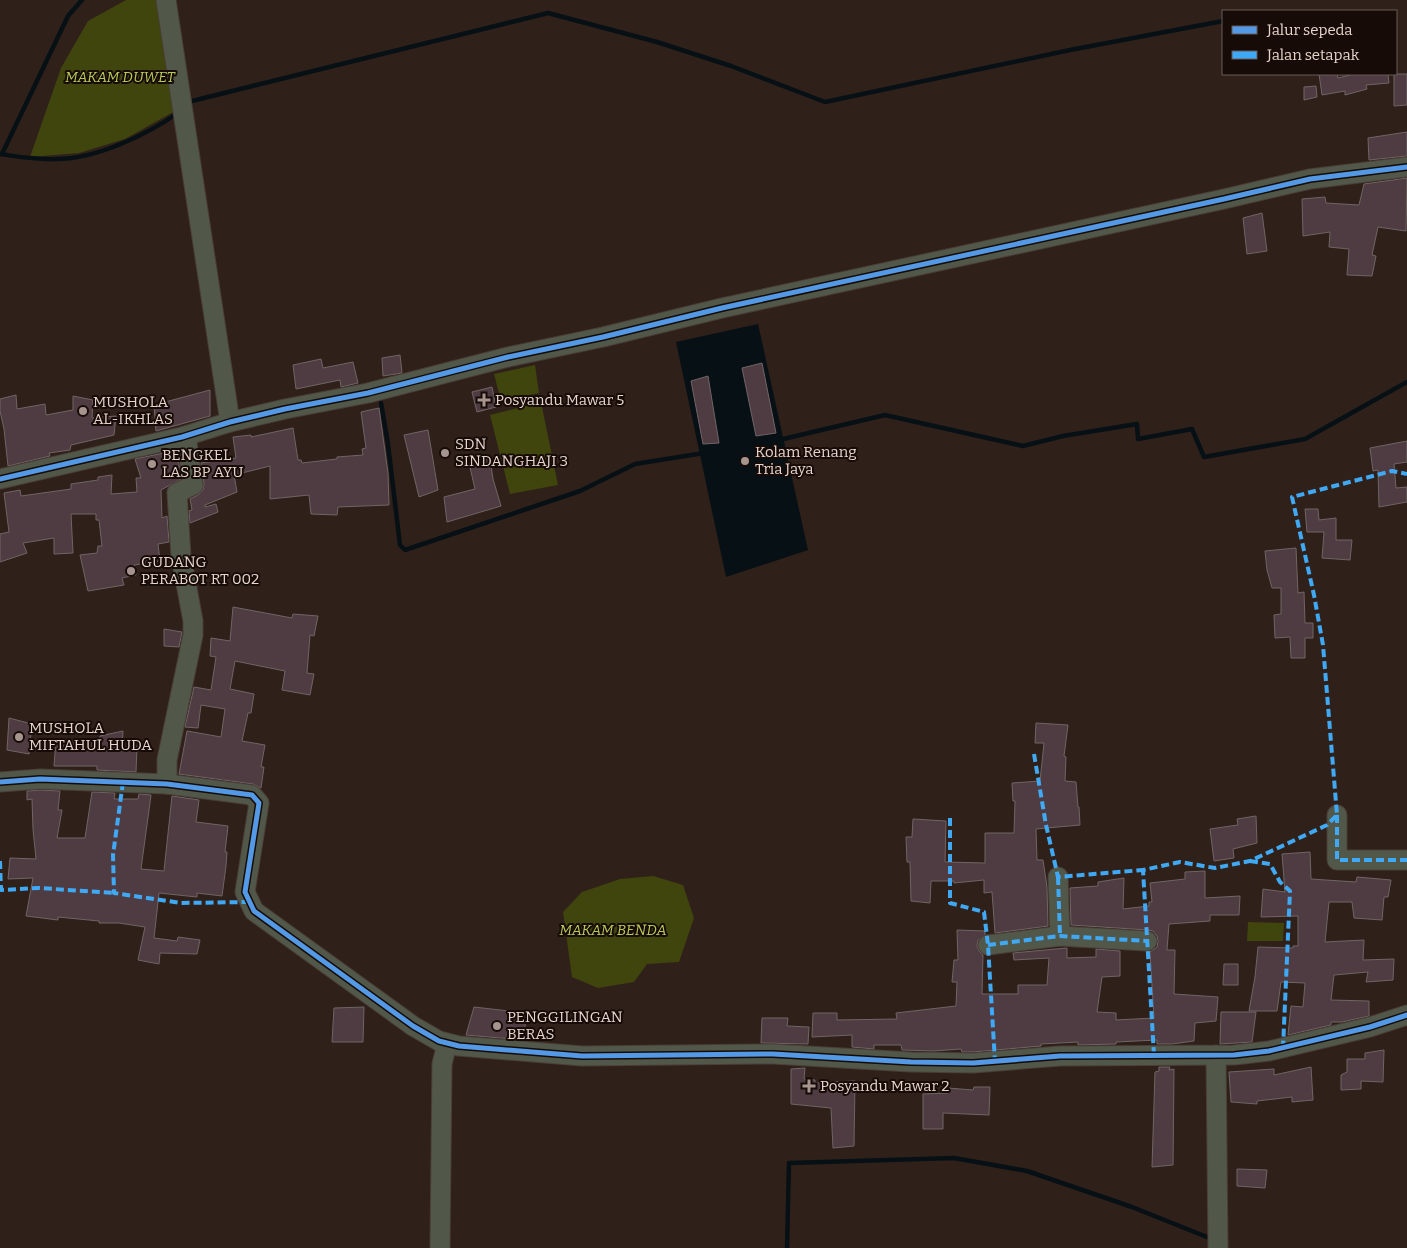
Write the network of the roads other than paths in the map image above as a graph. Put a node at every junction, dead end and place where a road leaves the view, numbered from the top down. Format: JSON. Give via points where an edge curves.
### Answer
{"nodes":[{"id":1,"x":166,"y":0,"type":"edge"},
{"id":2,"x":1407,"y":167,"type":"edge"},
{"id":3,"x":230,"y":422,"type":"junction"},
{"id":4,"x":186,"y":436,"type":"junction"},
{"id":5,"x":0,"y":478,"type":"edge"},
{"id":6,"x":0,"y":782,"type":"edge"},
{"id":7,"x":166,"y":784,"type":"junction"},
{"id":8,"x":1337,"y":815,"type":"dead end"},
{"id":9,"x":1407,"y":860,"type":"edge"},
{"id":10,"x":1058,"y":877,"type":"dead end"},
{"id":11,"x":1060,"y":936,"type":"junction"},
{"id":12,"x":1147,"y":941,"type":"dead end"},
{"id":13,"x":988,"y":945,"type":"dead end"},
{"id":14,"x":1407,"y":1015,"type":"edge"},
{"id":15,"x":447,"y":1044,"type":"junction"},
{"id":16,"x":1216,"y":1055,"type":"junction"},
{"id":17,"x":440,"y":1248,"type":"edge"},
{"id":18,"x":1218,"y":1248,"type":"edge"}],
"edges":[{"from":1,"to":3,"type":"street"},
{"from":2,"to":3,"type":"street","via":[[1310,178],[722,308],[368,393]]},
{"from":3,"to":4,"type":"street"},
{"from":4,"to":5,"type":"street"},
{"from":4,"to":7,"type":"street","via":[[193,485],[177,493],[181,556],[193,635],[167,760]]},
{"from":6,"to":7,"type":"street","via":[[40,779]]},
{"from":7,"to":15,"type":"street","via":[[252,794],[259,803],[245,892],[254,911],[413,1026]]},
{"from":8,"to":9,"type":"street","via":[[1337,860]]},
{"from":10,"to":11,"type":"street"},
{"from":11,"to":12,"type":"street"},
{"from":11,"to":13,"type":"street"},
{"from":14,"to":16,"type":"street","via":[[1269,1051]]},
{"from":15,"to":16,"type":"street","via":[[582,1056],[773,1054],[973,1063],[1060,1056]]},
{"from":15,"to":17,"type":"street","via":[[442,1064]]},
{"from":16,"to":18,"type":"street"}]}
